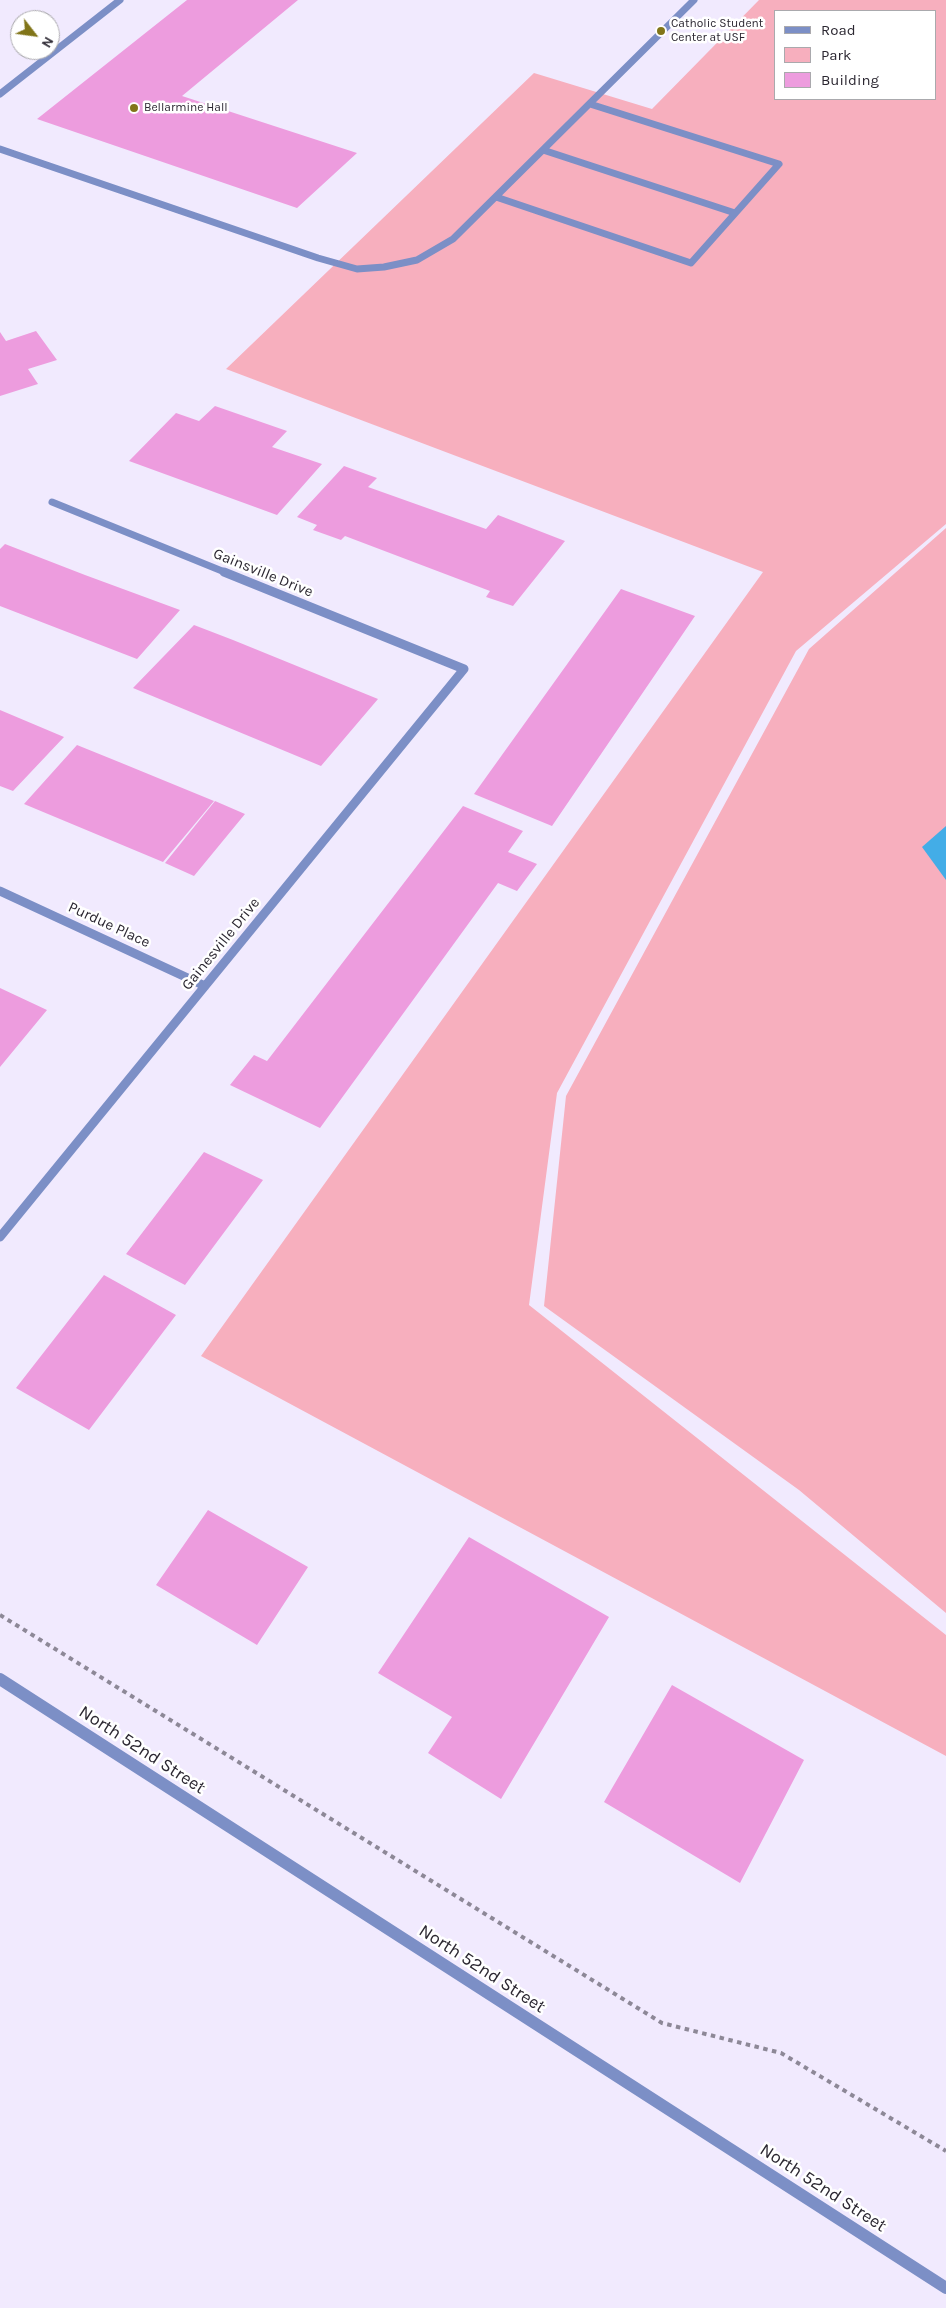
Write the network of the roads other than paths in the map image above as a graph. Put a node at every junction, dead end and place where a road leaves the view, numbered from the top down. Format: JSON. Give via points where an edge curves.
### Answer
{"nodes":[{"id":1,"x":120,"y":0,"type":"edge"},
{"id":2,"x":694,"y":0,"type":"edge"},
{"id":3,"x":0,"y":94,"type":"edge"},
{"id":4,"x":590,"y":104,"type":"junction"},
{"id":5,"x":0,"y":149,"type":"edge"},
{"id":6,"x":543,"y":150,"type":"junction"},
{"id":7,"x":496,"y":197,"type":"junction"},
{"id":8,"x":735,"y":213,"type":"junction"},
{"id":9,"x":52,"y":502,"type":"dead end"},
{"id":10,"x":464,"y":669,"type":"joint"},
{"id":11,"x":0,"y":891,"type":"edge"},
{"id":12,"x":205,"y":986,"type":"junction"},
{"id":13,"x":0,"y":1237,"type":"edge"},
{"id":14,"x":0,"y":1679,"type":"edge"},
{"id":15,"x":946,"y":2288,"type":"edge"}],
"edges":[{"from":1,"to":3,"type":"street"},
{"from":2,"to":4,"type":"street"},
{"from":4,"to":6,"type":"street"},
{"from":4,"to":8,"type":"street","via":[[779,164]]},
{"from":5,"to":7,"type":"street","via":[[269,243],[357,269],[384,268],[418,260],[453,238]]},
{"from":6,"to":7,"type":"street"},
{"from":6,"to":8,"type":"street"},
{"from":7,"to":8,"type":"street","via":[[691,263]]},
{"from":9,"to":10,"type":"street","name":"Gainsville Drive"},
{"from":10,"to":12,"type":"street","name":"Gainesville Drive"},
{"from":11,"to":12,"type":"street","name":"Purdue Place"},
{"from":12,"to":13,"type":"street","name":"Gainesville Drive"},
{"from":14,"to":15,"type":"street","name":"North 52nd Street"}]}
